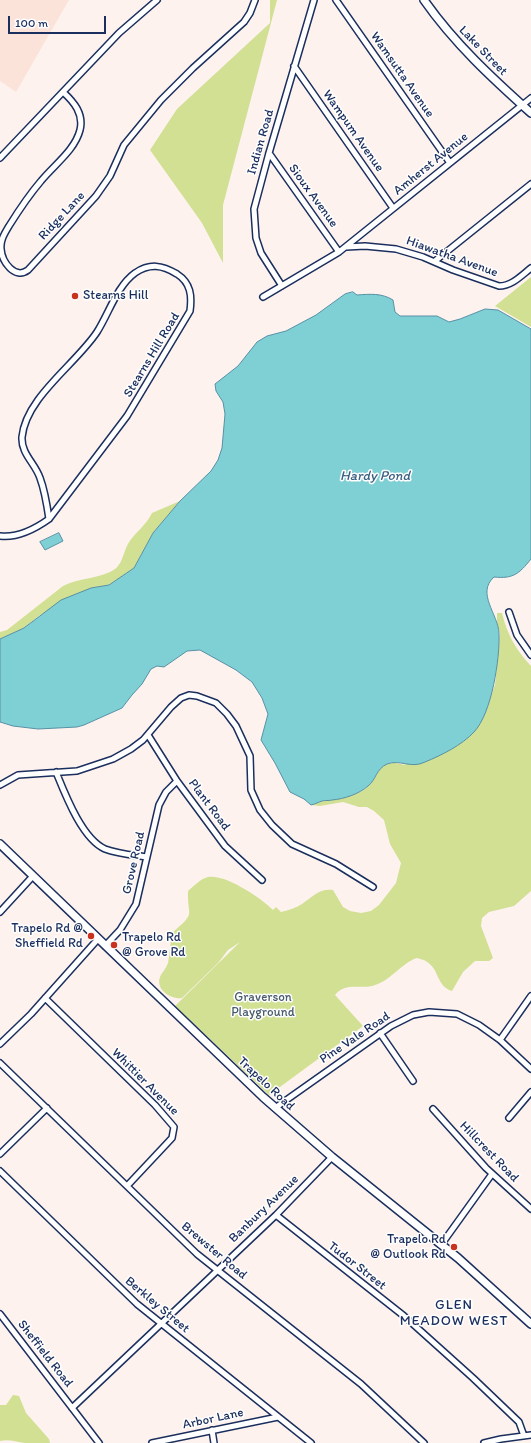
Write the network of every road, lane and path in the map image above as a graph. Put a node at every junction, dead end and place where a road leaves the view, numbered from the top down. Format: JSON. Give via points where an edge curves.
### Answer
{"nodes":[{"id":1,"x":157,"y":0,"type":"edge"},
{"id":2,"x":255,"y":0,"type":"edge"},
{"id":3,"x":314,"y":0,"type":"edge"},
{"id":4,"x":336,"y":0,"type":"edge"},
{"id":5,"x":424,"y":0,"type":"edge"},
{"id":6,"x":294,"y":66,"type":"junction"},
{"id":7,"x":63,"y":92,"type":"junction"},
{"id":8,"x":531,"y":98,"type":"edge"},
{"id":9,"x":522,"y":105,"type":"junction"},
{"id":10,"x":531,"y":113,"type":"edge"},
{"id":11,"x":269,"y":153,"type":"junction"},
{"id":12,"x":0,"y":158,"type":"edge"},
{"id":13,"x":450,"y":163,"type":"junction"},
{"id":14,"x":531,"y":184,"type":"edge"},
{"id":15,"x":393,"y":208,"type":"junction"},
{"id":16,"x":346,"y":247,"type":"junction"},
{"id":17,"x":339,"y":252,"type":"junction"},
{"id":18,"x":435,"y":261,"type":"junction"},
{"id":19,"x":531,"y":268,"type":"edge"},
{"id":20,"x":282,"y":286,"type":"junction"},
{"id":21,"x":263,"y":297,"type":"dead end"},
{"id":22,"x":49,"y":519,"type":"junction"},
{"id":23,"x":0,"y":536,"type":"edge"},
{"id":24,"x":509,"y":612,"type":"dead end"},
{"id":25,"x":531,"y":655,"type":"edge"},
{"id":26,"x":148,"y":735,"type":"junction"},
{"id":27,"x":56,"y":772,"type":"junction"},
{"id":28,"x":177,"y":781,"type":"junction"},
{"id":29,"x":0,"y":785,"type":"edge"},
{"id":30,"x":0,"y":844,"type":"edge"},
{"id":31,"x":147,"y":857,"type":"junction"},
{"id":32,"x":33,"y":876,"type":"junction"},
{"id":33,"x":262,"y":880,"type":"dead end"},
{"id":34,"x":373,"y":887,"type":"dead end"},
{"id":35,"x":0,"y":912,"type":"edge"},
{"id":36,"x":98,"y":939,"type":"junction"},
{"id":37,"x":105,"y":946,"type":"junction"},
{"id":38,"x":531,"y":996,"type":"edge"},
{"id":39,"x":45,"y":998,"type":"junction"},
{"id":40,"x":380,"y":1033,"type":"junction"},
{"id":41,"x":500,"y":1040,"type":"junction"},
{"id":42,"x":0,"y":1044,"type":"edge"},
{"id":43,"x":0,"y":1063,"type":"edge"},
{"id":44,"x":531,"y":1069,"type":"edge"},
{"id":45,"x":413,"y":1081,"type":"dead end"},
{"id":46,"x":531,"y":1092,"type":"edge"},
{"id":47,"x":47,"y":1108,"type":"junction"},
{"id":48,"x":274,"y":1108,"type":"junction"},
{"id":49,"x":433,"y":1109,"type":"dead end"},
{"id":50,"x":509,"y":1118,"type":"dead end"},
{"id":51,"x":0,"y":1154,"type":"edge"},
{"id":52,"x":332,"y":1157,"type":"junction"},
{"id":53,"x":0,"y":1171,"type":"edge"},
{"id":54,"x":492,"y":1174,"type":"junction"},
{"id":55,"x":127,"y":1186,"type":"junction"},
{"id":56,"x":531,"y":1209,"type":"edge"},
{"id":57,"x":276,"y":1216,"type":"junction"},
{"id":58,"x":441,"y":1245,"type":"junction"},
{"id":59,"x":217,"y":1269,"type":"junction"},
{"id":60,"x":0,"y":1314,"type":"edge"},
{"id":61,"x":160,"y":1323,"type":"junction"},
{"id":62,"x":531,"y":1324,"type":"edge"},
{"id":63,"x":72,"y":1408,"type":"junction"},
{"id":64,"x":278,"y":1417,"type":"junction"},
{"id":65,"x":212,"y":1430,"type":"junction"},
{"id":66,"x":531,"y":1435,"type":"edge"},
{"id":67,"x":524,"y":1436,"type":"junction"},
{"id":68,"x":99,"y":1443,"type":"edge"},
{"id":69,"x":152,"y":1443,"type":"edge"},
{"id":70,"x":214,"y":1443,"type":"edge"},
{"id":71,"x":311,"y":1443,"type":"edge"},
{"id":72,"x":424,"y":1443,"type":"edge"},
{"id":73,"x":484,"y":1443,"type":"edge"}],
"edges":[{"from":1,"to":7,"type":"street","via":[[128,25]]},
{"from":2,"to":7,"type":"street","name":"Ridge Lane","via":[[244,22],[183,77],[133,134],[118,155],[110,176],[88,206],[28,270],[18,274],[3,257],[1,249],[4,234],[28,198],[71,146],[80,131],[81,123],[76,107]]},
{"from":3,"to":6,"type":"street","name":"Indian Road"},
{"from":4,"to":13,"type":"street","name":"Wamsutta Avenue"},
{"from":5,"to":9,"type":"main road","name":"Lake Street","via":[[466,52]]},
{"from":6,"to":11,"type":"street","name":"Indian Road"},
{"from":6,"to":15,"type":"street","name":"Wampum Avenue"},
{"from":7,"to":12,"type":"street"},
{"from":8,"to":9,"type":"street","name":"Amherst Avenue"},
{"from":9,"to":10,"type":"main road","name":"Lake Street"},
{"from":9,"to":13,"type":"street","name":"Amherst Avenue"},
{"from":11,"to":17,"type":"street","name":"Sioux Avenue"},
{"from":11,"to":20,"type":"street","name":"Indian Road","via":[[257,195],[254,222],[261,253]]},
{"from":13,"to":15,"type":"street","name":"Amherst Avenue"},
{"from":14,"to":18,"type":"street"},
{"from":15,"to":16,"type":"street","name":"Amherst Avenue"},
{"from":16,"to":17,"type":"street"},
{"from":16,"to":18,"type":"street","name":"Hiawatha Avenue","via":[[376,246],[396,249]]},
{"from":17,"to":20,"type":"street"},
{"from":18,"to":19,"type":"street","name":"Hiawatha Avenue","via":[[492,284],[505,286]]},
{"from":20,"to":21,"type":"street"},
{"from":22,"to":22,"type":"street","name":"Stearns Hill Road","via":[[40,478],[23,449],[24,426],[52,382],[97,332],[122,288],[134,274],[153,265],[170,270],[183,278],[190,288],[190,311],[127,416]]},
{"from":22,"to":23,"type":"street","name":"Stearns Hill Road","via":[[38,527],[20,534]]},
{"from":24,"to":25,"type":"street","via":[[517,635]]},
{"from":26,"to":27,"type":"street","via":[[113,759],[77,771]]},
{"from":26,"to":28,"type":"street","name":"Plant Road"},
{"from":26,"to":34,"type":"street","via":[[181,698],[197,696],[216,703],[236,726],[250,756],[251,790],[260,810],[292,844],[336,864]]},
{"from":27,"to":29,"type":"street","via":[[18,775]]},
{"from":27,"to":31,"type":"street","via":[[86,833],[95,842],[116,852]]},
{"from":28,"to":31,"type":"street","name":"Grove Road","via":[[166,792],[159,805]]},
{"from":28,"to":33,"type":"street","name":"Plant Road","via":[[225,846]]},
{"from":30,"to":32,"type":"main road","name":"Trapelo Road"},
{"from":31,"to":37,"type":"street","name":"Grove Road","via":[[136,904],[120,930]]},
{"from":32,"to":35,"type":"street"},
{"from":32,"to":36,"type":"main road","name":"Trapelo Road"},
{"from":36,"to":37,"type":"main road","name":"Trapelo Road"},
{"from":36,"to":39,"type":"street"},
{"from":37,"to":48,"type":"main road","name":"Trapelo Road"},
{"from":38,"to":41,"type":"street"},
{"from":39,"to":42,"type":"street"},
{"from":39,"to":55,"type":"street","name":"Whittier Avenue","via":[[156,1105],[174,1127],[172,1138]]},
{"from":40,"to":41,"type":"street","name":"Pine Vale Road","via":[[402,1020],[421,1013],[437,1012],[458,1014]]},
{"from":40,"to":45,"type":"street"},
{"from":40,"to":48,"type":"street","name":"Pine Vale Road"},
{"from":41,"to":44,"type":"street"},
{"from":43,"to":47,"type":"street","name":"Brewster Road"},
{"from":46,"to":50,"type":"street"},
{"from":47,"to":51,"type":"street"},
{"from":47,"to":55,"type":"street","name":"Brewster Road"},
{"from":48,"to":52,"type":"main road","name":"Trapelo Road"},
{"from":49,"to":54,"type":"street","name":"Hillcrest Road"},
{"from":52,"to":57,"type":"street","name":"Banbury Avenue"},
{"from":52,"to":58,"type":"main road","name":"Trapelo Road"},
{"from":53,"to":61,"type":"street","name":"Berkley Street","via":[[109,1279]]},
{"from":54,"to":56,"type":"street","name":"Hillcrest Road"},
{"from":54,"to":58,"type":"street"},
{"from":55,"to":59,"type":"street","name":"Brewster Road","via":[[197,1254]]},
{"from":57,"to":59,"type":"street","name":"Banbury Avenue"},
{"from":57,"to":67,"type":"street","name":"Tudor Street","via":[[430,1339],[519,1422]]},
{"from":58,"to":62,"type":"main road","name":"Trapelo Road"},
{"from":59,"to":61,"type":"street","name":"Banbury Avenue"},
{"from":59,"to":72,"type":"street","name":"Brewster Road","via":[[356,1380]]},
{"from":60,"to":63,"type":"street","name":"Sheffield Road"},
{"from":61,"to":63,"type":"street","name":"Banbury Avenue"},
{"from":61,"to":64,"type":"street","name":"Berkley Street"},
{"from":63,"to":68,"type":"street","name":"Sheffield Road"},
{"from":64,"to":65,"type":"street","name":"Arbor Lane"},
{"from":64,"to":71,"type":"street","name":"Berkley Street"},
{"from":65,"to":69,"type":"street","name":"Arbor Lane"},
{"from":65,"to":70,"type":"street"},
{"from":66,"to":67,"type":"street"},
{"from":67,"to":73,"type":"street"}]}
